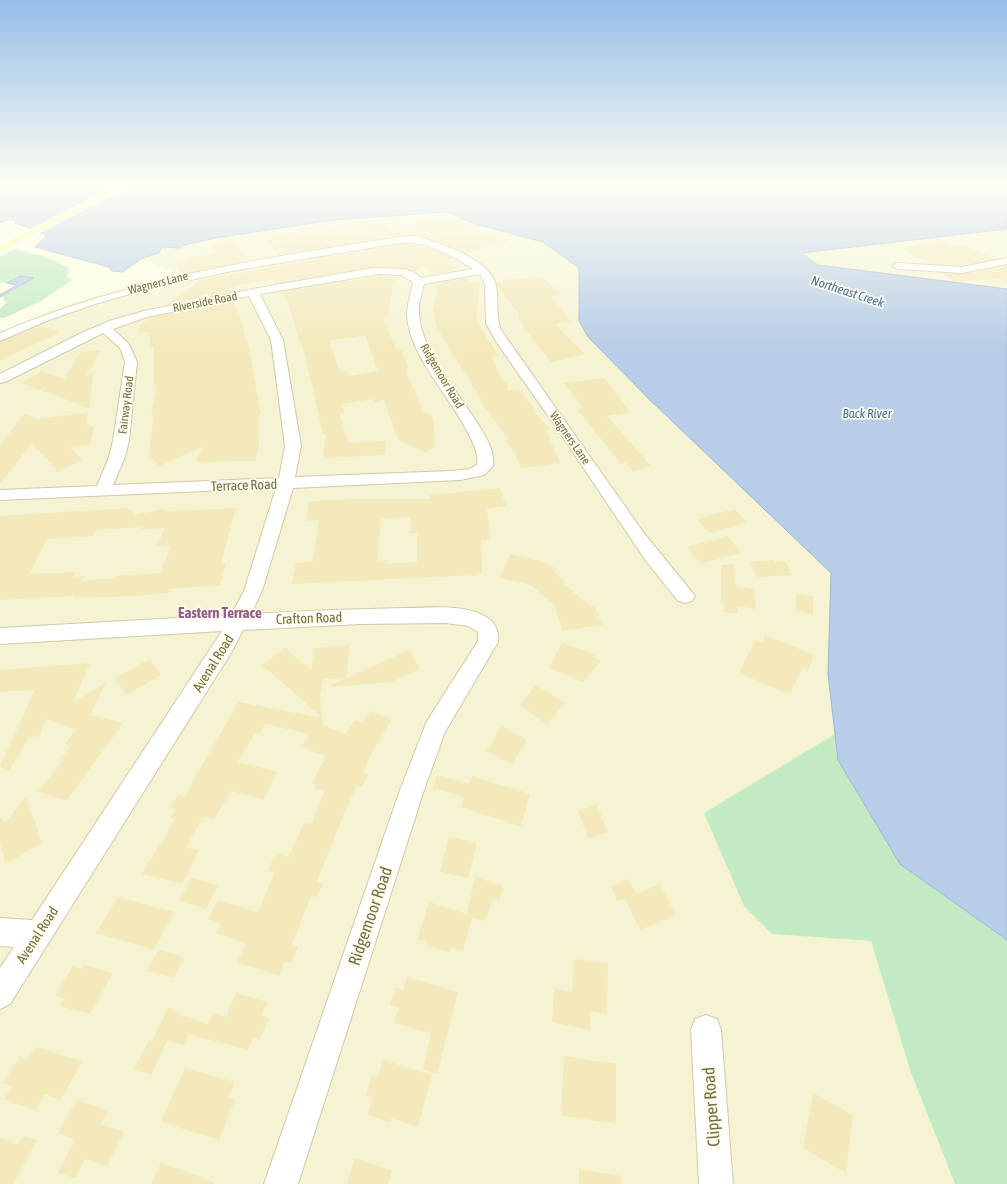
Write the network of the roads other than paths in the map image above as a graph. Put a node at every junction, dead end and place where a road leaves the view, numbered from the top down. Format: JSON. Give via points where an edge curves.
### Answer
{"nodes":[{"id":1,"x":14,"y":239,"type":"edge"},
{"id":2,"x":15,"y":239,"type":"edge"},
{"id":3,"x":3,"y":245,"type":"edge"},
{"id":4,"x":1007,"y":261,"type":"edge"},
{"id":5,"x":897,"y":266,"type":"dead end"},
{"id":6,"x":483,"y":270,"type":"junction"},
{"id":7,"x":419,"y":282,"type":"junction"},
{"id":8,"x":253,"y":292,"type":"junction"},
{"id":9,"x":104,"y":328,"type":"junction"},
{"id":10,"x":0,"y":338,"type":"edge"},
{"id":11,"x":0,"y":378,"type":"edge"},
{"id":12,"x":485,"y":466,"type":"joint"},
{"id":13,"x":286,"y":484,"type":"junction"},
{"id":14,"x":103,"y":490,"type":"junction"},
{"id":15,"x":0,"y":495,"type":"edge"},
{"id":16,"x":685,"y":596,"type":"dead end"},
{"id":17,"x":238,"y":621,"type":"junction"},
{"id":18,"x":0,"y":636,"type":"edge"},
{"id":19,"x":480,"y":658,"type":"joint"},
{"id":20,"x":0,"y":932,"type":"edge"},
{"id":21,"x":38,"y":934,"type":"junction"},
{"id":22,"x":0,"y":994,"type":"edge"},
{"id":23,"x":706,"y":1030,"type":"dead end"},
{"id":24,"x":281,"y":1184,"type":"edge"},
{"id":25,"x":716,"y":1184,"type":"edge"}],
"edges":[{"from":1,"to":3,"type":"main road"},
{"from":2,"to":3,"type":"main road"},
{"from":4,"to":5,"type":"street","via":[[962,270]]},
{"from":6,"to":7,"type":"street"},
{"from":6,"to":10,"type":"street","name":"Wagners Lane","via":[[422,241],[403,240],[179,278],[37,320]]},
{"from":6,"to":16,"type":"street","name":"Wagners Lane","via":[[491,281],[490,320],[519,368],[557,418],[664,572]]},
{"from":7,"to":8,"type":"street","name":"Riverside Road","via":[[406,273],[385,270]]},
{"from":7,"to":12,"type":"street","name":"Ridgemoor Road","via":[[413,312],[416,330],[426,355],[479,438],[486,452]]},
{"from":8,"to":9,"type":"street","name":"Riverside Road","via":[[144,314]]},
{"from":8,"to":13,"type":"street","name":"Avenal Road","via":[[278,346],[292,433]]},
{"from":9,"to":11,"type":"street","name":"Riverside Road"},
{"from":9,"to":14,"type":"street","name":"Fairway Road","via":[[126,346],[131,362],[121,441]]},
{"from":12,"to":13,"type":"street","name":"Terrace Road","via":[[476,472],[451,476]]},
{"from":13,"to":14,"type":"street","name":"Terrace Road"},
{"from":13,"to":17,"type":"street","name":"Avenal Road","via":[[258,577]]},
{"from":14,"to":15,"type":"street","name":"Terrace Road"},
{"from":17,"to":18,"type":"street","name":"Crafton Road"},
{"from":17,"to":19,"type":"street","name":"Crafton Road","via":[[385,616],[461,617],[477,621],[487,628],[490,634]]},
{"from":17,"to":21,"type":"street","name":"Avenal Road","via":[[224,647]]},
{"from":19,"to":24,"type":"street","name":"Ridgemoor Road","via":[[435,728]]},
{"from":20,"to":21,"type":"street"},
{"from":21,"to":22,"type":"street","name":"Avenal Road"},
{"from":23,"to":25,"type":"street","name":"Clipper Road"}]}
